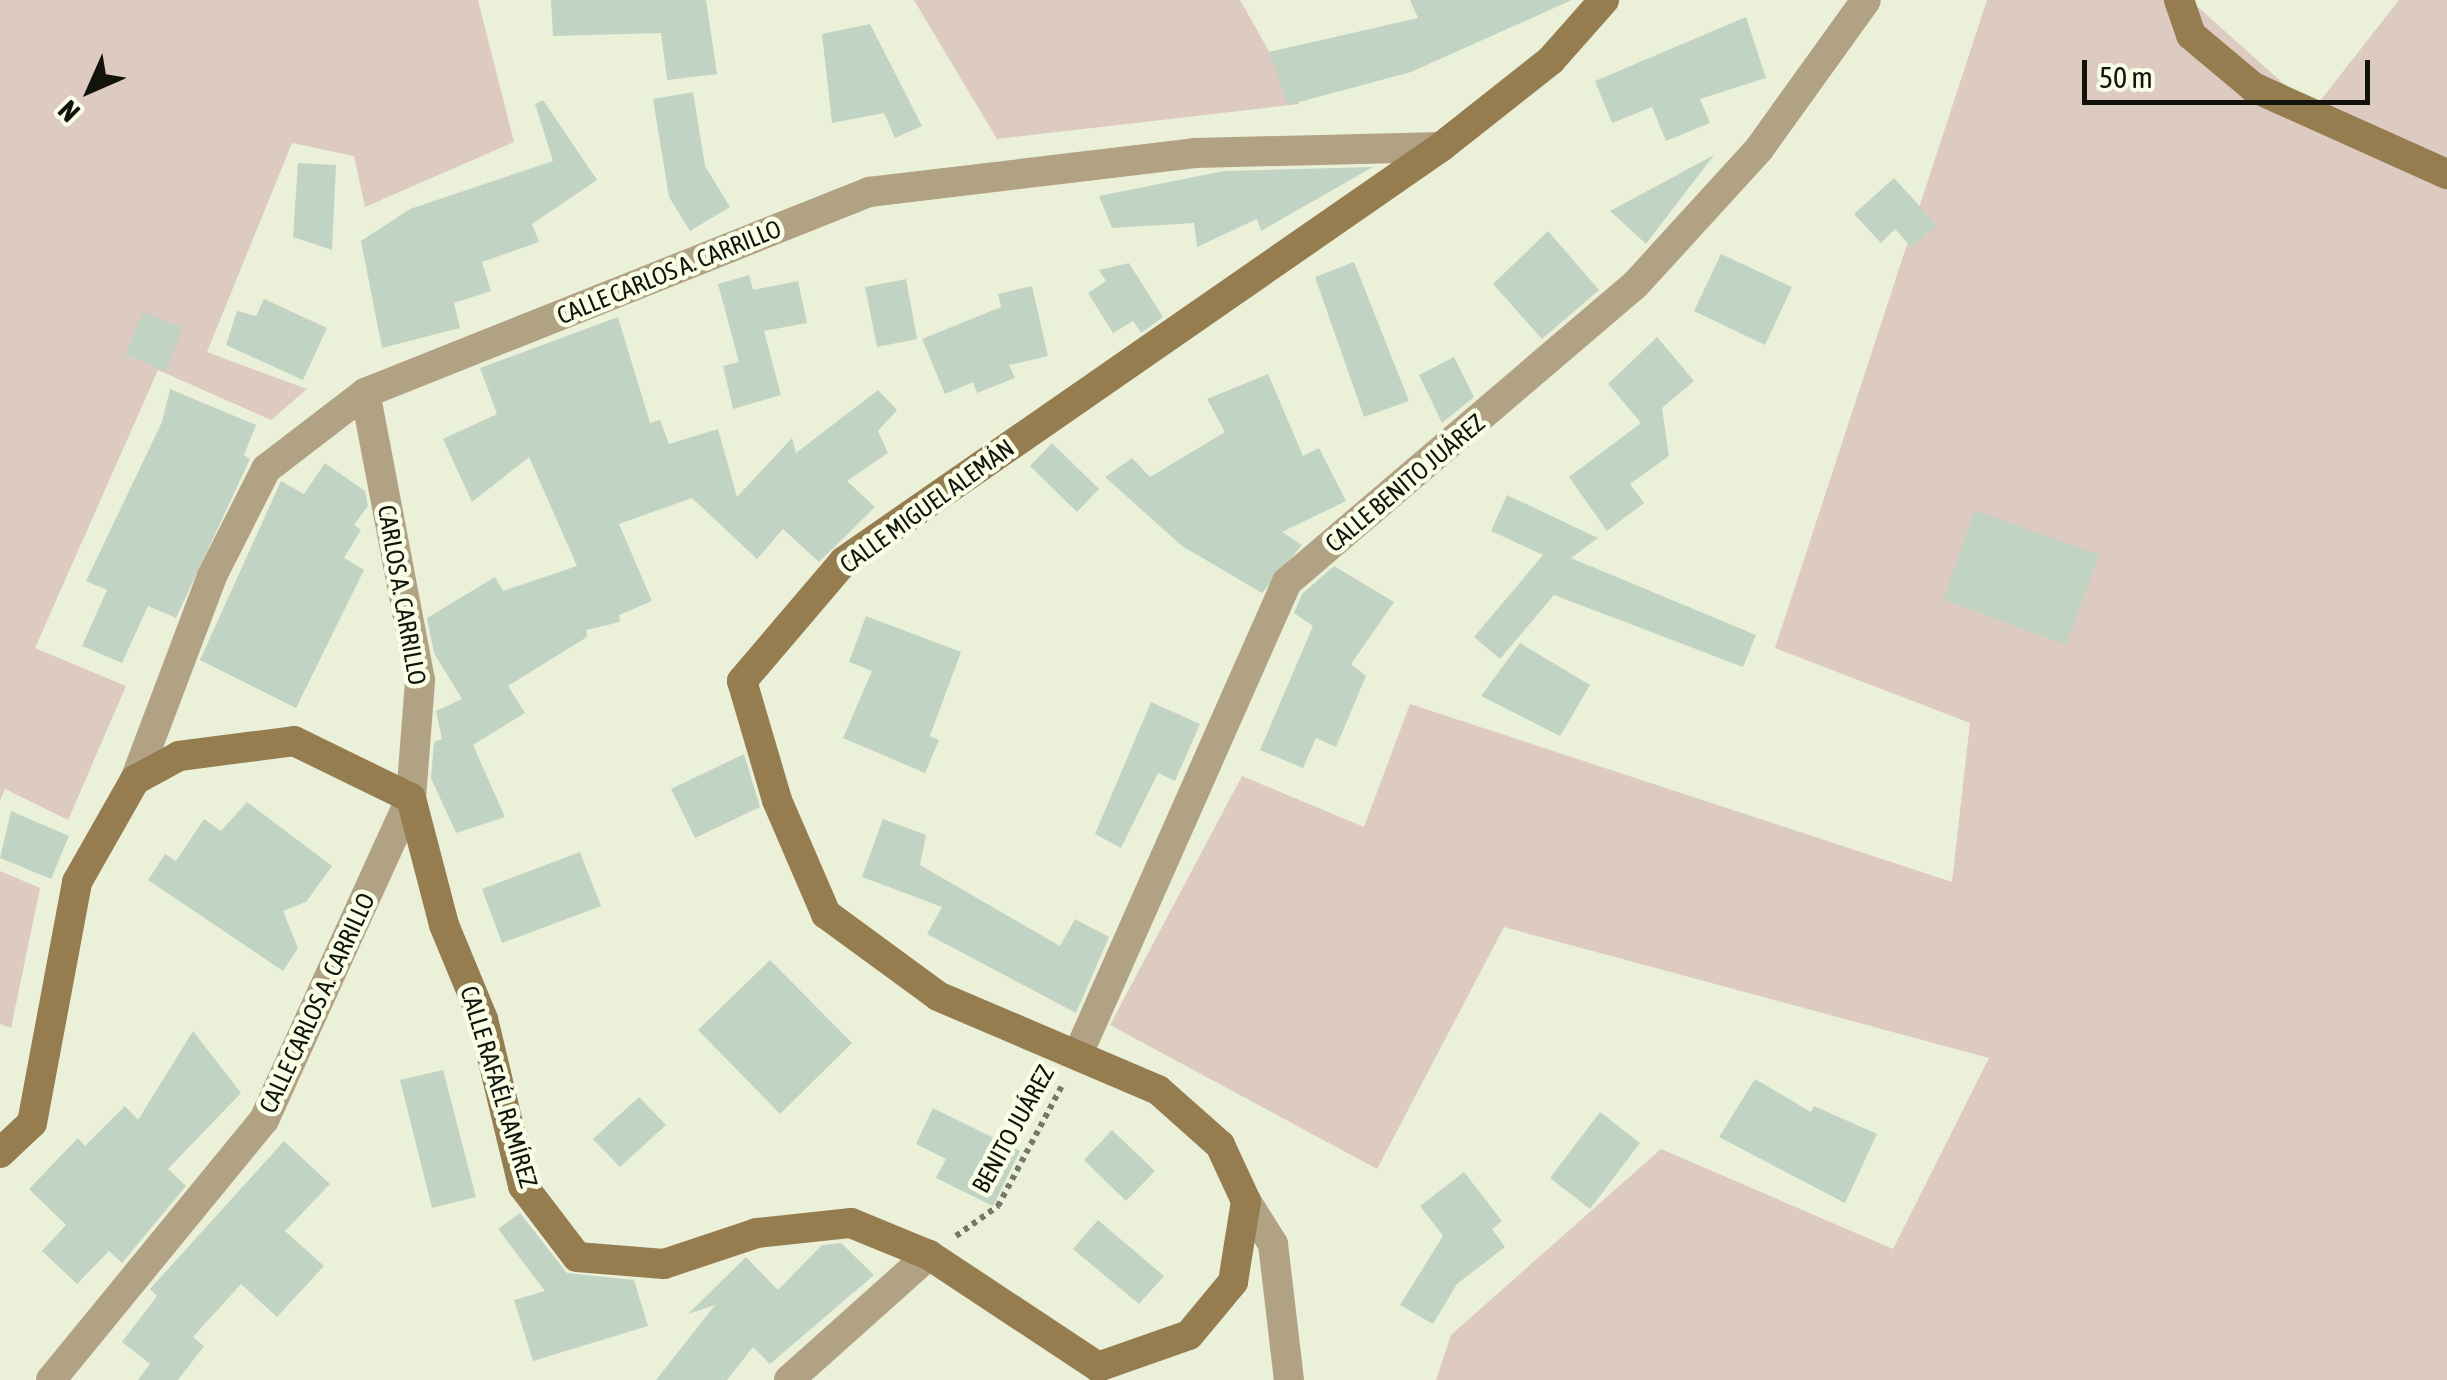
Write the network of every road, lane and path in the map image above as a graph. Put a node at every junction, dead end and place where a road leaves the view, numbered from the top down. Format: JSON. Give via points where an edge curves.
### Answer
{"nodes":[{"id":1,"x":1604,"y":0,"type":"edge"},
{"id":2,"x":1866,"y":0,"type":"edge"},
{"id":3,"x":2180,"y":0,"type":"edge"},
{"id":4,"x":1442,"y":147,"type":"junction"},
{"id":5,"x":2447,"y":174,"type":"edge"},
{"id":6,"x":365,"y":393,"type":"junction"},
{"id":7,"x":135,"y":780,"type":"junction"},
{"id":8,"x":411,"y":798,"type":"junction"},
{"id":9,"x":1078,"y":1054,"type":"junction"},
{"id":10,"x":0,"y":1153,"type":"edge"},
{"id":11,"x":1246,"y":1201,"type":"junction"},
{"id":12,"x":929,"y":1255,"type":"junction"},
{"id":13,"x":51,"y":1380,"type":"edge"},
{"id":14,"x":789,"y":1380,"type":"edge"},
{"id":15,"x":1289,"y":1380,"type":"edge"}],
"edges":[{"from":1,"to":4,"type":"main road","name":"CALLE MIGUEL ALEMÁN","via":[[1551,60]]},
{"from":2,"to":9,"type":"street","name":"CALLE BENITO JUÁREZ","via":[[1759,149],[1635,285],[1287,582]]},
{"from":3,"to":5,"type":"main road","via":[[2191,36],[2253,86]]},
{"from":4,"to":6,"type":"street","name":"CALLE CARLOS A. CARRILLO","via":[[1195,153],[869,192]]},
{"from":4,"to":9,"type":"main road","name":"CALLE MIGUEL ALEMÁN","via":[[844,561],[742,681],[777,800],[826,914],[938,996]]},
{"from":6,"to":7,"type":"street","name":"CALLE CARLOS A. CARRILLO","via":[[266,469],[212,576]]},
{"from":6,"to":8,"type":"street","name":"CARLOS A. CARRILLO","via":[[420,680]]},
{"from":7,"to":8,"type":"main road","via":[[179,756],[294,741]]},
{"from":7,"to":10,"type":"main road","via":[[78,882],[32,1123]]},
{"from":8,"to":12,"type":"main road","name":"CALLE RAFAÉL RAMÍREZ","via":[[444,925],[484,1019],[523,1186],[577,1258],[664,1264],[757,1234],[851,1224]]},
{"from":8,"to":13,"type":"street","name":"CALLE CARLOS A. CARRILLO","via":[[264,1120]]},
{"from":9,"to":11,"type":"main road","name":"CALLE MIGUEL ALEMÁN","via":[[1158,1090],[1220,1145]]},
{"from":9,"to":12,"type":"path","name":"BENITO JUÁREZ","via":[[998,1206]]},
{"from":11,"to":12,"type":"main road","name":"CALLE RAFAÉL RAMÍREZ","via":[[1233,1282],[1189,1335],[1098,1367]]},
{"from":11,"to":15,"type":"street","via":[[1273,1244]]},
{"from":12,"to":14,"type":"street"}]}
